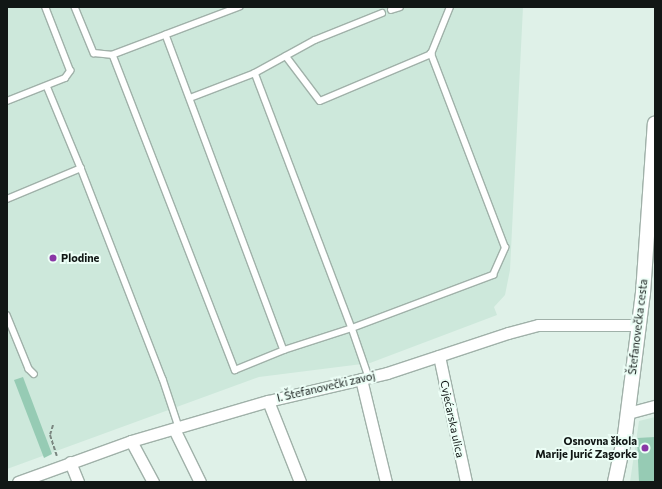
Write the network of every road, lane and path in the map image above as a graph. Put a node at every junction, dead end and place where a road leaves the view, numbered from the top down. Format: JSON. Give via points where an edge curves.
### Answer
{"nodes":[{"id":1,"x":45,"y":7,"type":"edge"},
{"id":2,"x":75,"y":7,"type":"edge"},
{"id":3,"x":240,"y":7,"type":"edge"},
{"id":4,"x":400,"y":7,"type":"edge"},
{"id":5,"x":450,"y":7,"type":"edge"},
{"id":6,"x":391,"y":10,"type":"dead end"},
{"id":7,"x":382,"y":13,"type":"dead end"},
{"id":8,"x":166,"y":35,"type":"junction"},
{"id":9,"x":431,"y":54,"type":"junction"},
{"id":10,"x":113,"y":55,"type":"junction"},
{"id":11,"x":286,"y":56,"type":"junction"},
{"id":12,"x":255,"y":73,"type":"junction"},
{"id":13,"x":47,"y":86,"type":"junction"},
{"id":14,"x":190,"y":98,"type":"junction"},
{"id":15,"x":7,"y":101,"type":"edge"},
{"id":16,"x":655,"y":123,"type":"edge"},
{"id":17,"x":81,"y":168,"type":"junction"},
{"id":18,"x":7,"y":199,"type":"edge"},
{"id":19,"x":7,"y":315,"type":"edge"},
{"id":20,"x":639,"y":325,"type":"junction"},
{"id":21,"x":352,"y":328,"type":"junction"},
{"id":22,"x":284,"y":350,"type":"junction"},
{"id":23,"x":439,"y":356,"type":"junction"},
{"id":24,"x":34,"y":374,"type":"dead end"},
{"id":25,"x":365,"y":378,"type":"junction"},
{"id":26,"x":268,"y":401,"type":"junction"},
{"id":27,"x":655,"y":406,"type":"edge"},
{"id":28,"x":628,"y":413,"type":"junction"},
{"id":29,"x":53,"y":425,"type":"dead end"},
{"id":30,"x":176,"y":428,"type":"junction"},
{"id":31,"x":130,"y":441,"type":"junction"},
{"id":32,"x":57,"y":456,"type":"dead end"},
{"id":33,"x":70,"y":462,"type":"junction"},
{"id":34,"x":18,"y":482,"type":"edge"},
{"id":35,"x":78,"y":482,"type":"edge"},
{"id":36,"x":153,"y":482,"type":"edge"},
{"id":37,"x":200,"y":482,"type":"edge"},
{"id":38,"x":300,"y":482,"type":"edge"},
{"id":39,"x":386,"y":482,"type":"edge"},
{"id":40,"x":466,"y":482,"type":"edge"},
{"id":41,"x":615,"y":482,"type":"edge"}],
"edges":[{"from":1,"to":13,"type":"lane","via":[[70,71],[65,78]]},
{"from":2,"to":10,"type":"lane","via":[[94,53]]},
{"from":3,"to":8,"type":"lane"},
{"from":4,"to":6,"type":"lane"},
{"from":5,"to":9,"type":"lane"},
{"from":7,"to":11,"type":"lane","via":[[316,40]]},
{"from":8,"to":10,"type":"lane"},
{"from":8,"to":14,"type":"lane"},
{"from":9,"to":11,"type":"lane","via":[[320,100]]},
{"from":9,"to":21,"type":"lane","via":[[505,248],[493,275]]},
{"from":10,"to":22,"type":"lane","via":[[235,370]]},
{"from":11,"to":12,"type":"lane"},
{"from":12,"to":14,"type":"lane"},
{"from":12,"to":21,"type":"lane"},
{"from":13,"to":15,"type":"lane"},
{"from":13,"to":17,"type":"lane"},
{"from":14,"to":22,"type":"lane"},
{"from":16,"to":20,"type":"street","name":"Štefanovečka cesta"},
{"from":17,"to":18,"type":"lane"},
{"from":17,"to":30,"type":"lane","via":[[163,379]]},
{"from":19,"to":24,"type":"lane","via":[[29,369]]},
{"from":20,"to":23,"type":"street","name":"I. Štefanovečki zavoj","via":[[538,325]]},
{"from":20,"to":28,"type":"street","name":"Štefanovečka cesta"},
{"from":21,"to":22,"type":"lane"},
{"from":21,"to":25,"type":"lane"},
{"from":23,"to":25,"type":"street","name":"I. Štefanovečki zavoj"},
{"from":23,"to":40,"type":"street","name":"Cvjećarska ulica"},
{"from":25,"to":26,"type":"street","name":"I. Štefanovečki zavoj"},
{"from":25,"to":39,"type":"street"},
{"from":26,"to":30,"type":"street","name":"I. Štefanovečki zavoj"},
{"from":26,"to":38,"type":"street"},
{"from":27,"to":28,"type":"street"},
{"from":28,"to":41,"type":"street","name":"Štefanovečka cesta"},
{"from":29,"to":32,"type":"path","via":[[50,435]]},
{"from":30,"to":31,"type":"street","name":"I. Štefanovečki zavoj"},
{"from":30,"to":37,"type":"street"},
{"from":31,"to":33,"type":"street","name":"I. Štefanovečki zavoj"},
{"from":31,"to":36,"type":"street"},
{"from":33,"to":34,"type":"street","name":"I. Štefanovečki zavoj"},
{"from":33,"to":35,"type":"street"}]}
